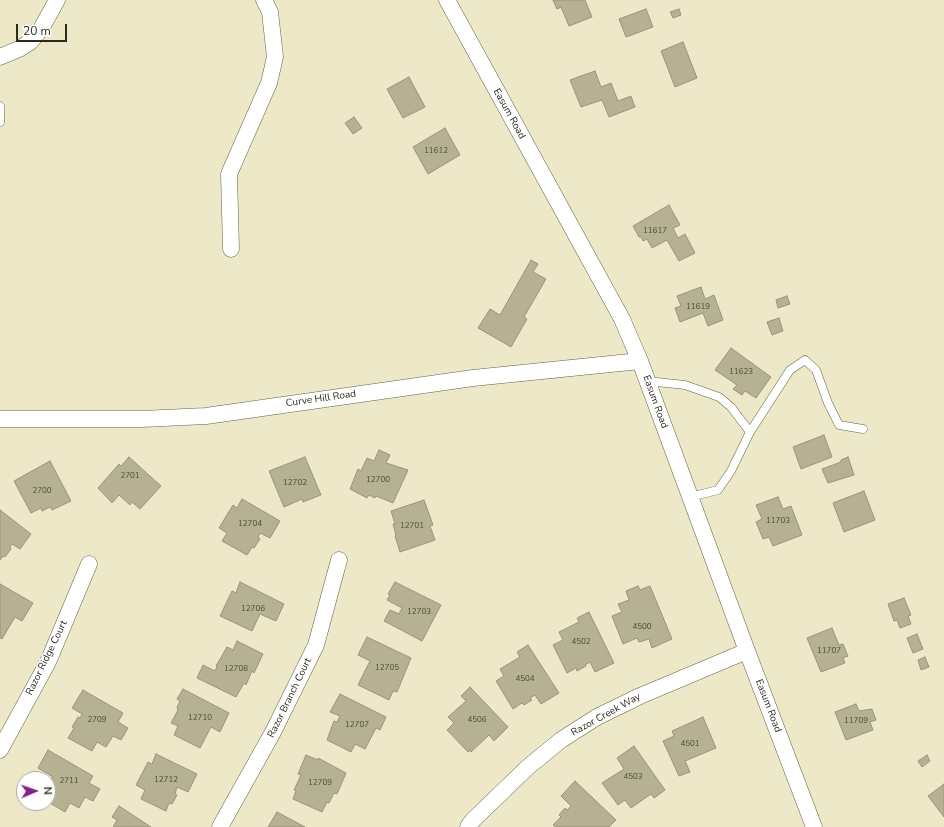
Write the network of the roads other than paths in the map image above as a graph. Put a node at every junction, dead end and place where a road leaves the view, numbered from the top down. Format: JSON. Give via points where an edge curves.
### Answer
{"nodes":[{"id":1,"x":57,"y":0,"type":"edge"},
{"id":2,"x":264,"y":0,"type":"edge"},
{"id":3,"x":447,"y":0,"type":"edge"},
{"id":4,"x":0,"y":57,"type":"edge"},
{"id":5,"x":0,"y":106,"type":"edge"},
{"id":6,"x":0,"y":122,"type":"edge"},
{"id":7,"x":231,"y":249,"type":"dead end"},
{"id":8,"x":640,"y":361,"type":"junction"},
{"id":9,"x":648,"y":381,"type":"junction"},
{"id":10,"x":0,"y":419,"type":"edge"},
{"id":11,"x":863,"y":429,"type":"dead end"},
{"id":12,"x":750,"y":432,"type":"junction"},
{"id":13,"x":690,"y":497,"type":"junction"},
{"id":14,"x":339,"y":560,"type":"dead end"},
{"id":15,"x":90,"y":564,"type":"dead end"},
{"id":16,"x":747,"y":651,"type":"junction"},
{"id":17,"x":0,"y":750,"type":"edge"},
{"id":18,"x":220,"y":827,"type":"edge"},
{"id":19,"x":468,"y":827,"type":"edge"},
{"id":20,"x":814,"y":827,"type":"edge"}],
"edges":[{"from":1,"to":4,"type":"street","via":[[41,29],[30,42]]},
{"from":2,"to":7,"type":"street","via":[[270,12],[276,57],[269,83],[229,174]]},
{"from":3,"to":8,"type":"street","name":"Easum Road","via":[[622,319]]},
{"from":5,"to":6,"type":"lane"},
{"from":8,"to":9,"type":"street","name":"Easum Road"},
{"from":8,"to":10,"type":"street","name":"Curve Hill Road","via":[[473,378],[206,416],[142,419]]},
{"from":9,"to":12,"type":"lane","via":[[685,385],[719,397],[731,407]]},
{"from":9,"to":13,"type":"street","name":"Easum Road"},
{"from":11,"to":12,"type":"lane","via":[[839,425],[816,370],[805,360],[790,370]]},
{"from":12,"to":13,"type":"lane","via":[[731,471],[718,490]]},
{"from":13,"to":16,"type":"street","name":"Easum Road"},
{"from":14,"to":18,"type":"street","name":"Razor Branch Court","via":[[316,645],[260,757]]},
{"from":15,"to":17,"type":"street","name":"Razor Ridge Court","via":[[48,662]]},
{"from":16,"to":19,"type":"street","name":"Razor Creek Way","via":[[640,696],[567,736],[528,767]]},
{"from":16,"to":20,"type":"street","name":"Easum Road"}]}
